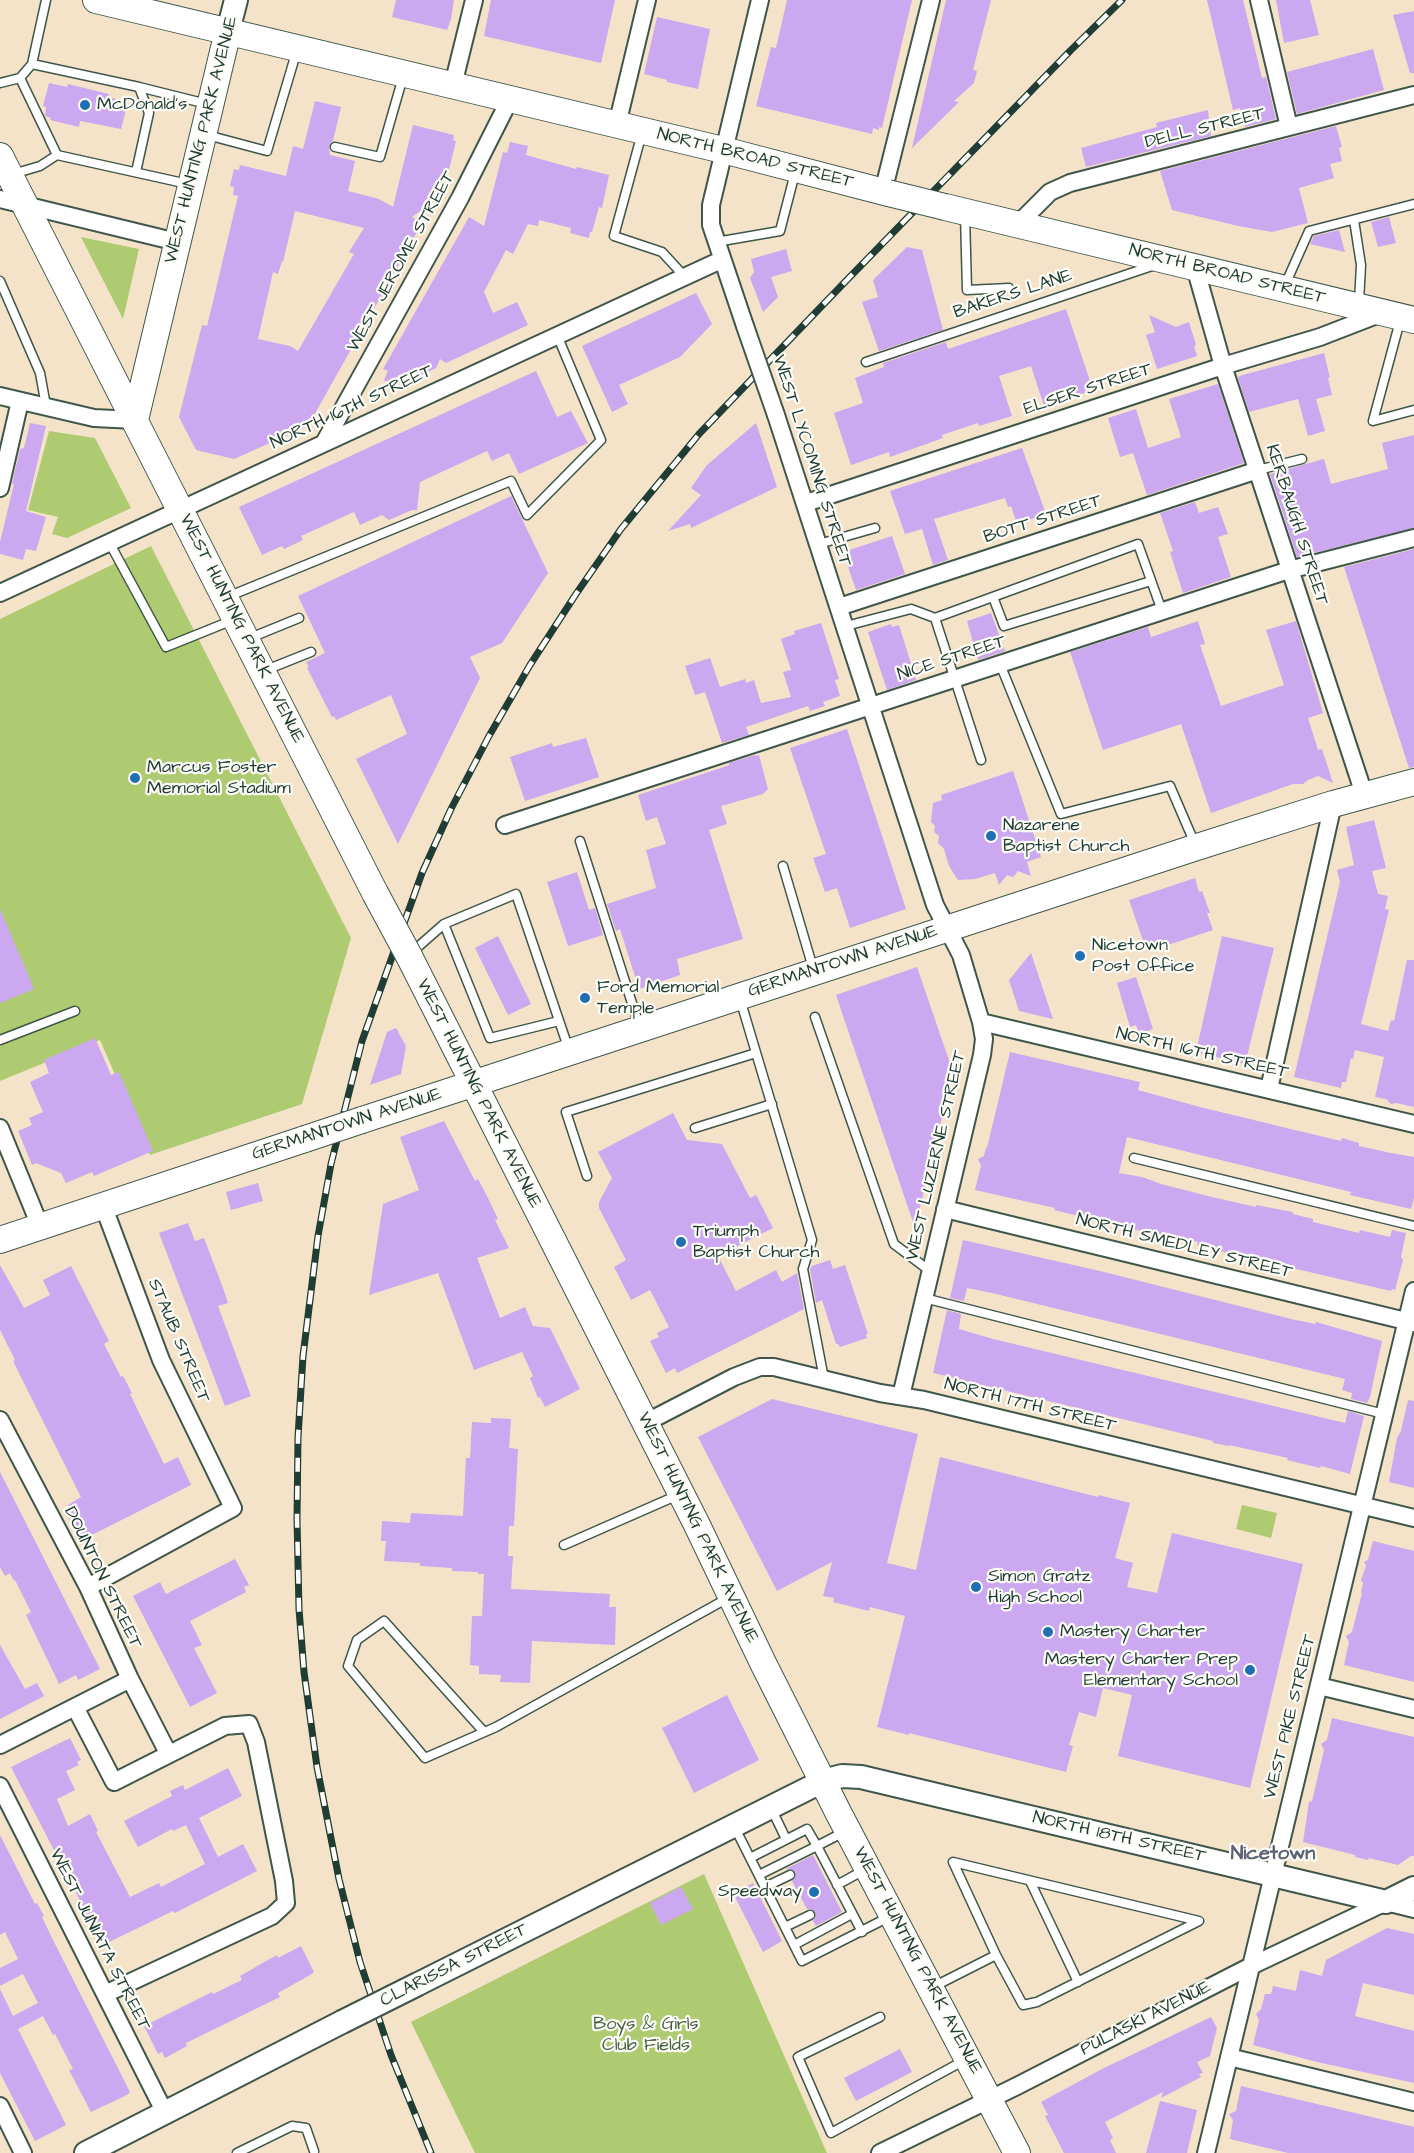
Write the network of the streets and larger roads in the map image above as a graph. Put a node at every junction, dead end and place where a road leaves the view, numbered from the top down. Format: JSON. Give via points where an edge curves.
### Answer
{"nodes":[{"id":1,"x":96,"y":0,"type":"edge"},
{"id":2,"x":236,"y":0,"type":"edge"},
{"id":3,"x":474,"y":0,"type":"edge"},
{"id":4,"x":647,"y":0,"type":"edge"},
{"id":5,"x":760,"y":0,"type":"edge"},
{"id":6,"x":931,"y":0,"type":"edge"},
{"id":7,"x":1259,"y":0,"type":"edge"},
{"id":8,"x":228,"y":31,"type":"junction"},
{"id":9,"x":453,"y":85,"type":"junction"},
{"id":10,"x":1414,"y":95,"type":"edge"},
{"id":11,"x":510,"y":99,"type":"junction"},
{"id":12,"x":617,"y":125,"type":"junction"},
{"id":13,"x":1289,"y":127,"type":"junction"},
{"id":14,"x":723,"y":150,"type":"junction"},
{"id":15,"x":5,"y":166,"type":"edge"},
{"id":16,"x":886,"y":193,"type":"junction"},
{"id":17,"x":0,"y":199,"type":"edge"},
{"id":18,"x":25,"y":205,"type":"junction"},
{"id":19,"x":1018,"y":224,"type":"junction"},
{"id":20,"x":177,"y":242,"type":"junction"},
{"id":21,"x":721,"y":260,"type":"junction"},
{"id":22,"x":1195,"y":267,"type":"junction"},
{"id":23,"x":1389,"y":314,"type":"edge"},
{"id":24,"x":1223,"y":366,"type":"junction"},
{"id":25,"x":0,"y":396,"type":"edge"},
{"id":26,"x":20,"y":400,"type":"junction"},
{"id":27,"x":135,"y":420,"type":"junction"},
{"id":28,"x":324,"y":443,"type":"junction"},
{"id":29,"x":1258,"y":470,"type":"junction"},
{"id":30,"x":0,"y":488,"type":"edge"},
{"id":31,"x":806,"y":502,"type":"junction"},
{"id":32,"x":180,"y":509,"type":"junction"},
{"id":33,"x":1414,"y":538,"type":"edge"},
{"id":34,"x":1289,"y":570,"type":"junction"},
{"id":35,"x":0,"y":592,"type":"edge"},
{"id":36,"x":839,"y":607,"type":"junction"},
{"id":37,"x":871,"y":706,"type":"junction"},
{"id":38,"x":1414,"y":782,"type":"edge"},
{"id":39,"x":1364,"y":794,"type":"junction"},
{"id":40,"x":1333,"y":804,"type":"junction"},
{"id":41,"x":505,"y":825,"type":"dead end"},
{"id":42,"x":947,"y":928,"type":"junction"},
{"id":43,"x":981,"y":1022,"type":"junction"},
{"id":44,"x":473,"y":1084,"type":"junction"},
{"id":45,"x":1269,"y":1089,"type":"junction"},
{"id":46,"x":1414,"y":1124,"type":"edge"},
{"id":47,"x":0,"y":1128,"type":"edge"},
{"id":48,"x":103,"y":1205,"type":"junction"},
{"id":49,"x":945,"y":1209,"type":"junction"},
{"id":50,"x":40,"y":1226,"type":"junction"},
{"id":51,"x":0,"y":1240,"type":"edge"},
{"id":52,"x":1414,"y":1291,"type":"edge"},
{"id":53,"x":1410,"y":1323,"type":"edge"},
{"id":54,"x":901,"y":1396,"type":"junction"},
{"id":55,"x":0,"y":1420,"type":"edge"},
{"id":56,"x":645,"y":1423,"type":"junction"},
{"id":57,"x":1362,"y":1506,"type":"junction"},
{"id":58,"x":1414,"y":1518,"type":"edge"},
{"id":59,"x":88,"y":1587,"type":"junction"},
{"id":60,"x":130,"y":1679,"type":"junction"},
{"id":61,"x":1319,"y":1686,"type":"junction"},
{"id":62,"x":75,"y":1707,"type":"junction"},
{"id":63,"x":1414,"y":1709,"type":"edge"},
{"id":64,"x":0,"y":1745,"type":"edge"},
{"id":65,"x":168,"y":1753,"type":"junction"},
{"id":66,"x":823,"y":1781,"type":"junction"},
{"id":67,"x":0,"y":1786,"type":"edge"},
{"id":68,"x":1273,"y":1875,"type":"junction"},
{"id":69,"x":1414,"y":1888,"type":"edge"},
{"id":70,"x":1386,"y":1902,"type":"junction"},
{"id":71,"x":1414,"y":1909,"type":"edge"},
{"id":72,"x":1251,"y":1966,"type":"junction"},
{"id":73,"x":105,"y":1994,"type":"junction"},
{"id":74,"x":1229,"y":2057,"type":"junction"},
{"id":75,"x":990,"y":2099,"type":"junction"},
{"id":76,"x":1414,"y":2102,"type":"edge"},
{"id":77,"x":0,"y":2106,"type":"edge"},
{"id":78,"x":164,"y":2111,"type":"junction"},
{"id":79,"x":23,"y":2153,"type":"edge"},
{"id":80,"x":86,"y":2153,"type":"edge"},
{"id":81,"x":880,"y":2153,"type":"edge"},
{"id":82,"x":1017,"y":2153,"type":"edge"},
{"id":83,"x":1206,"y":2153,"type":"edge"}],
"edges":[{"from":1,"to":8,"type":"main road","name":"NORTH BROAD STREET"},
{"from":2,"to":8,"type":"main road","name":"WEST HUNTING PARK AVENUE"},
{"from":3,"to":9,"type":"street"},
{"from":4,"to":12,"type":"street"},
{"from":5,"to":14,"type":"street","name":"WEST LYCOMING STREET"},
{"from":6,"to":16,"type":"street"},
{"from":7,"to":13,"type":"street"},
{"from":8,"to":9,"type":"main road","name":"NORTH BROAD STREET"},
{"from":8,"to":20,"type":"main road","name":"WEST HUNTING PARK AVENUE"},
{"from":9,"to":11,"type":"main road","name":"NORTH BROAD STREET"},
{"from":10,"to":13,"type":"street","name":"DELL STREET"},
{"from":11,"to":12,"type":"main road","name":"NORTH BROAD STREET"},
{"from":11,"to":28,"type":"street","name":"WEST JEROME STREET","via":[[460,198]]},
{"from":12,"to":14,"type":"main road","name":"NORTH BROAD STREET"},
{"from":13,"to":19,"type":"street","name":"DELL STREET","via":[[1070,183],[1050,192]]},
{"from":14,"to":16,"type":"main road","name":"NORTH BROAD STREET"},
{"from":14,"to":21,"type":"street","name":"WEST LYCOMING STREET","via":[[711,205],[711,225]]},
{"from":15,"to":18,"type":"main road"},
{"from":16,"to":19,"type":"main road","name":"NORTH BROAD STREET","bridge":true},
{"from":17,"to":18,"type":"street"},
{"from":18,"to":20,"type":"street"},
{"from":18,"to":27,"type":"main road"},
{"from":19,"to":22,"type":"main road","name":"NORTH BROAD STREET"},
{"from":20,"to":27,"type":"main road","name":"WEST HUNTING PARK AVENUE"},
{"from":21,"to":28,"type":"street","name":"NORTH 16TH STREET"},
{"from":21,"to":31,"type":"street","name":"WEST LYCOMING STREET","bridge":true},
{"from":22,"to":23,"type":"main road","name":"NORTH BROAD STREET"},
{"from":22,"to":24,"type":"street","name":"KERBAUGH STREET"},
{"from":23,"to":24,"type":"street","name":"ELSER STREET"},
{"from":24,"to":29,"type":"street","name":"KERBAUGH STREET"},
{"from":24,"to":31,"type":"street","name":"ELSER STREET"},
{"from":25,"to":26,"type":"street"},
{"from":26,"to":27,"type":"street","via":[[94,418]]},
{"from":26,"to":30,"type":"street"},
{"from":27,"to":32,"type":"main road","name":"WEST HUNTING PARK AVENUE"},
{"from":28,"to":32,"type":"street","name":"NORTH 16TH STREET"},
{"from":29,"to":34,"type":"street","name":"KERBAUGH STREET"},
{"from":29,"to":36,"type":"street","name":"BOTT STREET"},
{"from":31,"to":36,"type":"street","name":"WEST LYCOMING STREET"},
{"from":32,"to":35,"type":"street","name":"NORTH 16TH STREET"},
{"from":32,"to":44,"type":"main road","name":"WEST HUNTING PARK AVENUE","bridge":true},
{"from":33,"to":34,"type":"street","name":"NICE STREET"},
{"from":34,"to":37,"type":"street","name":"NICE STREET"},
{"from":34,"to":39,"type":"street","name":"KERBAUGH STREET"},
{"from":36,"to":37,"type":"street","name":"WEST LYCOMING STREET"},
{"from":37,"to":41,"type":"street","name":"NICE STREET"},
{"from":37,"to":42,"type":"street","name":"WEST LYCOMING STREET","via":[[935,905]]},
{"from":38,"to":39,"type":"main road","name":"GERMANTOWN AVENUE"},
{"from":39,"to":40,"type":"main road","name":"GERMANTOWN AVENUE"},
{"from":40,"to":42,"type":"main road","name":"GERMANTOWN AVENUE"},
{"from":40,"to":45,"type":"street"},
{"from":42,"to":43,"type":"street","name":"WEST LUZERNE STREET","via":[[961,955]]},
{"from":42,"to":44,"type":"main road","name":"GERMANTOWN AVENUE"},
{"from":43,"to":45,"type":"street","name":"NORTH 16TH STREET"},
{"from":43,"to":49,"type":"street","name":"WEST LUZERNE STREET","via":[[982,1055]]},
{"from":44,"to":48,"type":"main road","name":"GERMANTOWN AVENUE","bridge":true},
{"from":44,"to":56,"type":"main road","name":"WEST HUNTING PARK AVENUE"},
{"from":45,"to":46,"type":"street","name":"NORTH 16TH STREET"},
{"from":47,"to":50,"type":"street"},
{"from":48,"to":50,"type":"main road","name":"GERMANTOWN AVENUE"},
{"from":48,"to":59,"type":"street","name":"STAUB STREET","via":[[162,1360],[233,1508]]},
{"from":49,"to":53,"type":"street","name":"NORTH SMEDLEY STREET"},
{"from":49,"to":54,"type":"street","name":"WEST LUZERNE STREET"},
{"from":50,"to":51,"type":"main road","name":"GERMANTOWN AVENUE"},
{"from":52,"to":53,"type":"street","name":"WEST PIKE STREET"},
{"from":53,"to":57,"type":"street","name":"WEST PIKE STREET"},
{"from":54,"to":56,"type":"street","name":"NORTH 17TH STREET","via":[[760,1367]]},
{"from":54,"to":57,"type":"street","name":"NORTH 17TH STREET"},
{"from":55,"to":59,"type":"street","name":"DOUNTON STREET"},
{"from":56,"to":66,"type":"main road","name":"WEST HUNTING PARK AVENUE"},
{"from":57,"to":58,"type":"street","name":"NORTH 17TH STREET"},
{"from":57,"to":61,"type":"street","name":"WEST PIKE STREET"},
{"from":59,"to":60,"type":"street","name":"DOUNTON STREET"},
{"from":60,"to":62,"type":"street"},
{"from":60,"to":65,"type":"street","name":"DOUNTON STREET"},
{"from":61,"to":63,"type":"street"},
{"from":61,"to":68,"type":"street","name":"WEST PIKE STREET"},
{"from":62,"to":64,"type":"street"},
{"from":62,"to":65,"type":"street","via":[[114,1782]]},
{"from":65,"to":73,"type":"street","via":[[225,1726],[249,1724],[256,1742],[286,1903],[272,1916]]},
{"from":66,"to":68,"type":"main road","name":"NORTH 18TH STREET","via":[[861,1777]]},
{"from":66,"to":75,"type":"main road","name":"WEST HUNTING PARK AVENUE"},
{"from":66,"to":78,"type":"main road","name":"CLARISSA STREET","bridge":true},
{"from":67,"to":73,"type":"street","name":"WEST JUNIATA STREET"},
{"from":68,"to":70,"type":"main road","name":"NORTH 18TH STREET"},
{"from":68,"to":72,"type":"street","name":"WEST PIKE STREET"},
{"from":69,"to":70,"type":"main road","name":"PULASKI AVENUE"},
{"from":70,"to":71,"type":"street","name":"NORTH 18TH STREET"},
{"from":70,"to":72,"type":"street","name":"PULASKI AVENUE"},
{"from":72,"to":74,"type":"street","name":"WEST PIKE STREET"},
{"from":72,"to":75,"type":"street","name":"PULASKI AVENUE"},
{"from":73,"to":78,"type":"street","name":"WEST JUNIATA STREET"},
{"from":74,"to":76,"type":"street"},
{"from":74,"to":83,"type":"street","name":"WEST PIKE STREET"},
{"from":75,"to":81,"type":"street","name":"PULASKI AVENUE"},
{"from":75,"to":82,"type":"main road","name":"WEST HUNTING PARK AVENUE"},
{"from":77,"to":79,"type":"street"},
{"from":78,"to":80,"type":"main road","name":"CLARISSA STREET"}]}
